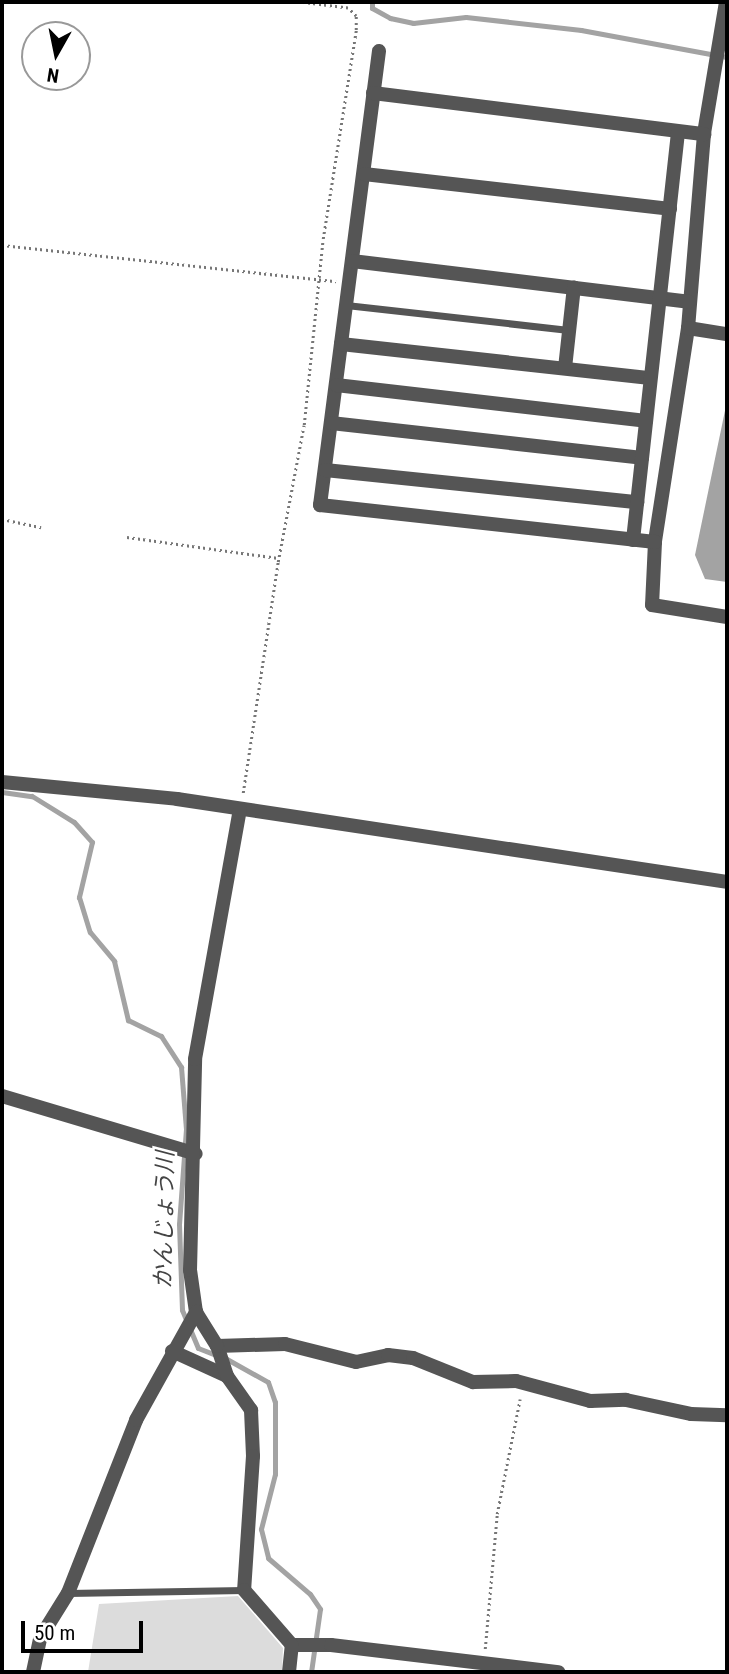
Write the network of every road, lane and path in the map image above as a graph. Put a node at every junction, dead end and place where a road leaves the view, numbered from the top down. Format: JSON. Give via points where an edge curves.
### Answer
{"nodes":[{"id":1,"x":299,"y":2,"type":"edge"},
{"id":2,"x":726,"y":2,"type":"edge"},
{"id":3,"x":379,"y":51,"type":"dead end"},
{"id":4,"x":373,"y":93,"type":"junction"},
{"id":5,"x":678,"y":132,"type":"junction"},
{"id":6,"x":704,"y":134,"type":"junction"},
{"id":7,"x":364,"y":174,"type":"junction"},
{"id":8,"x":670,"y":209,"type":"junction"},
{"id":9,"x":2,"y":245,"type":"edge"},
{"id":10,"x":352,"y":261,"type":"junction"},
{"id":11,"x":319,"y":278,"type":"junction"},
{"id":12,"x":349,"y":283,"type":"junction"},
{"id":13,"x":574,"y":288,"type":"junction"},
{"id":14,"x":659,"y":298,"type":"junction"},
{"id":15,"x":689,"y":302,"type":"junction"},
{"id":16,"x":346,"y":305,"type":"junction"},
{"id":17,"x":688,"y":328,"type":"junction"},
{"id":18,"x":569,"y":330,"type":"junction"},
{"id":19,"x":727,"y":334,"type":"edge"},
{"id":20,"x":341,"y":344,"type":"junction"},
{"id":21,"x":565,"y":368,"type":"junction"},
{"id":22,"x":650,"y":378,"type":"junction"},
{"id":23,"x":336,"y":386,"type":"junction"},
{"id":24,"x":646,"y":421,"type":"junction"},
{"id":25,"x":331,"y":423,"type":"junction"},
{"id":26,"x":642,"y":458,"type":"junction"},
{"id":27,"x":325,"y":470,"type":"junction"},
{"id":28,"x":637,"y":502,"type":"junction"},
{"id":29,"x":2,"y":519,"type":"edge"},
{"id":30,"x":41,"y":527,"type":"dead end"},
{"id":31,"x":127,"y":537,"type":"dead end"},
{"id":32,"x":633,"y":540,"type":"junction"},
{"id":33,"x":655,"y":542,"type":"junction"},
{"id":34,"x":279,"y":558,"type":"junction"},
{"id":35,"x":727,"y":617,"type":"edge"},
{"id":36,"x":2,"y":782,"type":"edge"},
{"id":37,"x":240,"y":810,"type":"junction"},
{"id":38,"x":727,"y":882,"type":"edge"},
{"id":39,"x":2,"y":1096,"type":"edge"},
{"id":40,"x":196,"y":1154,"type":"junction"},
{"id":41,"x":196,"y":1312,"type":"junction"},
{"id":42,"x":217,"y":1346,"type":"junction"},
{"id":43,"x":172,"y":1351,"type":"junction"},
{"id":44,"x":227,"y":1376,"type":"junction"},
{"id":45,"x":523,"y":1382,"type":"junction"},
{"id":46,"x":727,"y":1415,"type":"edge"},
{"id":47,"x":244,"y":1590,"type":"junction"},
{"id":48,"x":68,"y":1593,"type":"junction"},
{"id":49,"x":292,"y":1645,"type":"junction"},
{"id":50,"x":484,"y":1662,"type":"junction"},
{"id":51,"x":33,"y":1672,"type":"edge"},
{"id":52,"x":289,"y":1672,"type":"edge"},
{"id":53,"x":558,"y":1672,"type":"edge"}],
"edges":[{"from":1,"to":11,"type":"path","via":[[348,8],[356,16]]},
{"from":2,"to":6,"type":"street"},
{"from":3,"to":4,"type":"street"},
{"from":4,"to":5,"type":"street"},
{"from":4,"to":7,"type":"street"},
{"from":5,"to":6,"type":"street"},
{"from":5,"to":8,"type":"street"},
{"from":6,"to":15,"type":"street"},
{"from":7,"to":8,"type":"street"},
{"from":7,"to":10,"type":"street"},
{"from":8,"to":14,"type":"street"},
{"from":9,"to":11,"type":"path"},
{"from":10,"to":12,"type":"street"},
{"from":10,"to":13,"type":"street"},
{"from":11,"to":12,"type":"path"},
{"from":11,"to":34,"type":"path","via":[[304,425]]},
{"from":12,"to":16,"type":"street"},
{"from":13,"to":14,"type":"street"},
{"from":13,"to":18,"type":"street"},
{"from":14,"to":15,"type":"street"},
{"from":14,"to":22,"type":"street"},
{"from":15,"to":17,"type":"street"},
{"from":16,"to":18,"type":"lane"},
{"from":16,"to":20,"type":"street"},
{"from":17,"to":19,"type":"street"},
{"from":17,"to":33,"type":"street"},
{"from":18,"to":21,"type":"street"},
{"from":20,"to":21,"type":"street"},
{"from":20,"to":23,"type":"street"},
{"from":21,"to":22,"type":"street"},
{"from":22,"to":24,"type":"street"},
{"from":23,"to":24,"type":"street"},
{"from":23,"to":25,"type":"street"},
{"from":24,"to":26,"type":"street"},
{"from":25,"to":26,"type":"street"},
{"from":25,"to":27,"type":"street"},
{"from":26,"to":28,"type":"street"},
{"from":27,"to":28,"type":"street"},
{"from":27,"to":32,"type":"street","via":[[320,505]]},
{"from":28,"to":32,"type":"street"},
{"from":29,"to":30,"type":"path"},
{"from":31,"to":34,"type":"path"},
{"from":32,"to":33,"type":"street"},
{"from":33,"to":35,"type":"street","via":[[652,605]]},
{"from":34,"to":37,"type":"path"},
{"from":36,"to":37,"type":"street"},
{"from":37,"to":38,"type":"street"},
{"from":37,"to":40,"type":"street","via":[[195,1059]]},
{"from":39,"to":40,"type":"street"},
{"from":40,"to":41,"type":"street","via":[[190,1270]]},
{"from":41,"to":42,"type":"street"},
{"from":41,"to":43,"type":"street"},
{"from":42,"to":44,"type":"street"},
{"from":42,"to":45,"type":"street","via":[[285,1344],[356,1362],[388,1355],[413,1358],[473,1382]]},
{"from":43,"to":44,"type":"street"},
{"from":43,"to":48,"type":"street","via":[[136,1420]]},
{"from":44,"to":47,"type":"street","via":[[251,1410],[253,1456]]},
{"from":45,"to":46,"type":"street","via":[[590,1401],[626,1400],[691,1414]]},
{"from":45,"to":50,"type":"path","via":[[497,1514]]},
{"from":47,"to":48,"type":"lane"},
{"from":47,"to":49,"type":"street"},
{"from":48,"to":51,"type":"street","via":[[40,1638]]},
{"from":49,"to":50,"type":"street"},
{"from":49,"to":52,"type":"street"},
{"from":50,"to":53,"type":"street"}]}
